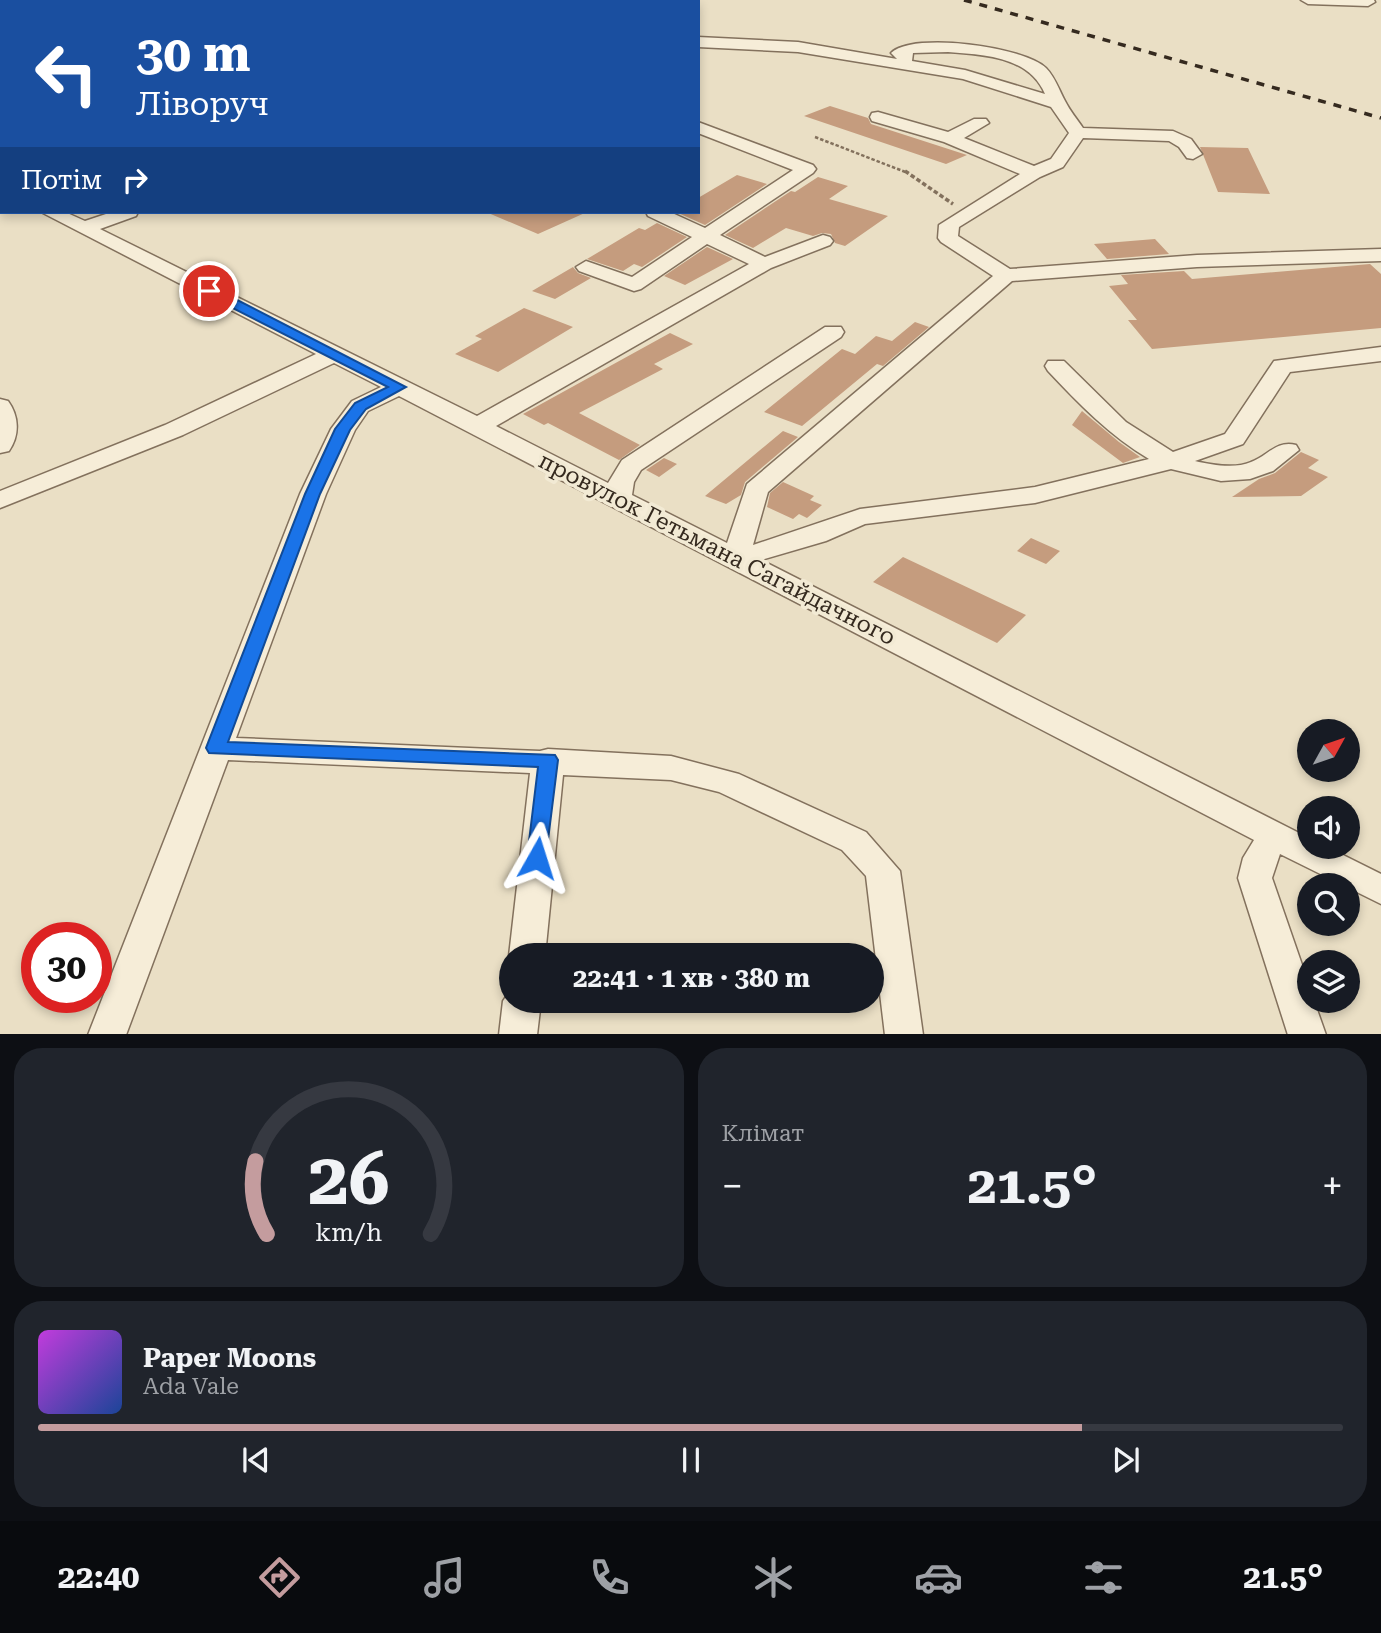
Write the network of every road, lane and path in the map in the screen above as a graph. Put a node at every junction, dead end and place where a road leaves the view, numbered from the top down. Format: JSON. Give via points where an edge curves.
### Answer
{"nodes":[{"id":1,"x":1308,"y":0,"type":"edge"},
{"id":2,"x":1366,"y":0,"type":"edge"},
{"id":3,"x":700,"y":42,"type":"edge"},
{"id":4,"x":927,"y":66,"type":"junction"},
{"id":5,"x":1057,"y":103,"type":"junction"},
{"id":6,"x":878,"y":117,"type":"dead end"},
{"id":7,"x":980,"y":123,"type":"dead end"},
{"id":8,"x":700,"y":128,"type":"edge"},
{"id":9,"x":1078,"y":133,"type":"junction"},
{"id":10,"x":815,"y":136,"type":"dead end"},
{"id":11,"x":950,"y":138,"type":"junction"},
{"id":12,"x":1193,"y":154,"type":"dead end"},
{"id":13,"x":1034,"y":173,"type":"junction"},
{"id":14,"x":55,"y":214,"type":"edge"},
{"id":15,"x":124,"y":214,"type":"edge"},
{"id":16,"x":659,"y":214,"type":"edge"},
{"id":17,"x":964,"y":214,"type":"junction"},
{"id":18,"x":85,"y":228,"type":"junction"},
{"id":19,"x":706,"y":236,"type":"junction"},
{"id":20,"x":823,"y":241,"type":"dead end"},
{"id":21,"x":1381,"y":255,"type":"edge"},
{"id":22,"x":764,"y":264,"type":"junction"},
{"id":23,"x":586,"y":267,"type":"dead end"},
{"id":24,"x":1006,"y":275,"type":"junction"},
{"id":25,"x":833,"y":332,"type":"dead end"},
{"id":26,"x":334,"y":354,"type":"junction"},
{"id":27,"x":1381,"y":354,"type":"edge"},
{"id":28,"x":1056,"y":366,"type":"dead end"},
{"id":29,"x":399,"y":387,"type":"junction"},
{"id":30,"x":0,"y":406,"type":"edge"},
{"id":31,"x":478,"y":426,"type":"junction"},
{"id":32,"x":0,"y":446,"type":"edge"},
{"id":33,"x":1287,"y":450,"type":"dead end"},
{"id":34,"x":1169,"y":462,"type":"junction"},
{"id":35,"x":619,"y":499,"type":"junction"},
{"id":36,"x":0,"y":500,"type":"edge"},
{"id":37,"x":736,"y":559,"type":"junction"},
{"id":38,"x":216,"y":748,"type":"junction"},
{"id":39,"x":548,"y":760,"type":"junction"},
{"id":40,"x":1274,"y":835,"type":"junction"},
{"id":41,"x":1381,"y":890,"type":"edge"},
{"id":42,"x":528,"y":943,"type":"edge"},
{"id":43,"x":521,"y":1013,"type":"edge"},
{"id":44,"x":107,"y":1034,"type":"edge"},
{"id":45,"x":519,"y":1034,"type":"edge"},
{"id":46,"x":904,"y":1034,"type":"edge"},
{"id":47,"x":1307,"y":1034,"type":"edge"}],
"edges":[{"from":1,"to":2,"type":"street"},
{"from":3,"to":4,"type":"street","via":[[798,47]]},
{"from":4,"to":5,"type":"street"},
{"from":4,"to":5,"type":"street","via":[[899,53],[949,47],[1025,64],[1043,76]]},
{"from":5,"to":9,"type":"street"},
{"from":6,"to":11,"type":"street"},
{"from":7,"to":11,"type":"street"},
{"from":8,"to":19,"type":"street","via":[[807,169]]},
{"from":9,"to":12,"type":"street","via":[[1173,136]]},
{"from":9,"to":13,"type":"street","via":[[1057,163]]},
{"from":10,"to":17,"type":"path","via":[[899,167],[937,190]]},
{"from":11,"to":13,"type":"street"},
{"from":13,"to":17,"type":"street"},
{"from":14,"to":18,"type":"street","name":"провулок Гетьмана Сагайдачного"},
{"from":15,"to":18,"type":"street"},
{"from":16,"to":19,"type":"street"},
{"from":17,"to":24,"type":"street","via":[[949,225],[948,238]]},
{"from":18,"to":26,"type":"street","name":"провулок Гетьмана Сагайдачного"},
{"from":19,"to":22,"type":"street"},
{"from":19,"to":23,"type":"street","via":[[634,285]]},
{"from":20,"to":22,"type":"street"},
{"from":21,"to":24,"type":"street","via":[[1197,261]]},
{"from":22,"to":31,"type":"street"},
{"from":24,"to":37,"type":"street","via":[[756,489]]},
{"from":25,"to":35,"type":"street","via":[[631,465],[621,482]]},
{"from":26,"to":29,"type":"street","name":"провулок Гетьмана Сагайдачного"},
{"from":26,"to":36,"type":"street","via":[[174,430]]},
{"from":27,"to":34,"type":"street","via":[[1282,366],[1234,439]]},
{"from":28,"to":34,"type":"street","via":[[1099,414]]},
{"from":29,"to":31,"type":"street","name":"провулок Гетьмана Сагайдачного"},
{"from":29,"to":38,"type":"street","via":[[360,406],[343,429],[313,494]]},
{"from":30,"to":32,"type":"street","via":[[6,419]]},
{"from":31,"to":35,"type":"street","name":"провулок Гетьмана Сагайдачного"},
{"from":33,"to":34,"type":"street","via":[[1252,471],[1217,473]]},
{"from":34,"to":37,"type":"street","via":[[1035,495],[860,517]]},
{"from":35,"to":37,"type":"street","name":"провулок Гетьмана Сагайдачного"},
{"from":37,"to":40,"type":"street","name":"провулок Гетьмана Сагайдачного"},
{"from":38,"to":39,"type":"street"},
{"from":38,"to":44,"type":"street"},
{"from":39,"to":42,"type":"street"},
{"from":39,"to":46,"type":"street","via":[[671,768],[728,782],[854,842],[883,871]]},
{"from":40,"to":41,"type":"street","name":"провулок Гетьмана Сагайдачного"},
{"from":40,"to":47,"type":"street","via":[[1260,858],[1255,878]]},
{"from":43,"to":45,"type":"street"}]}
